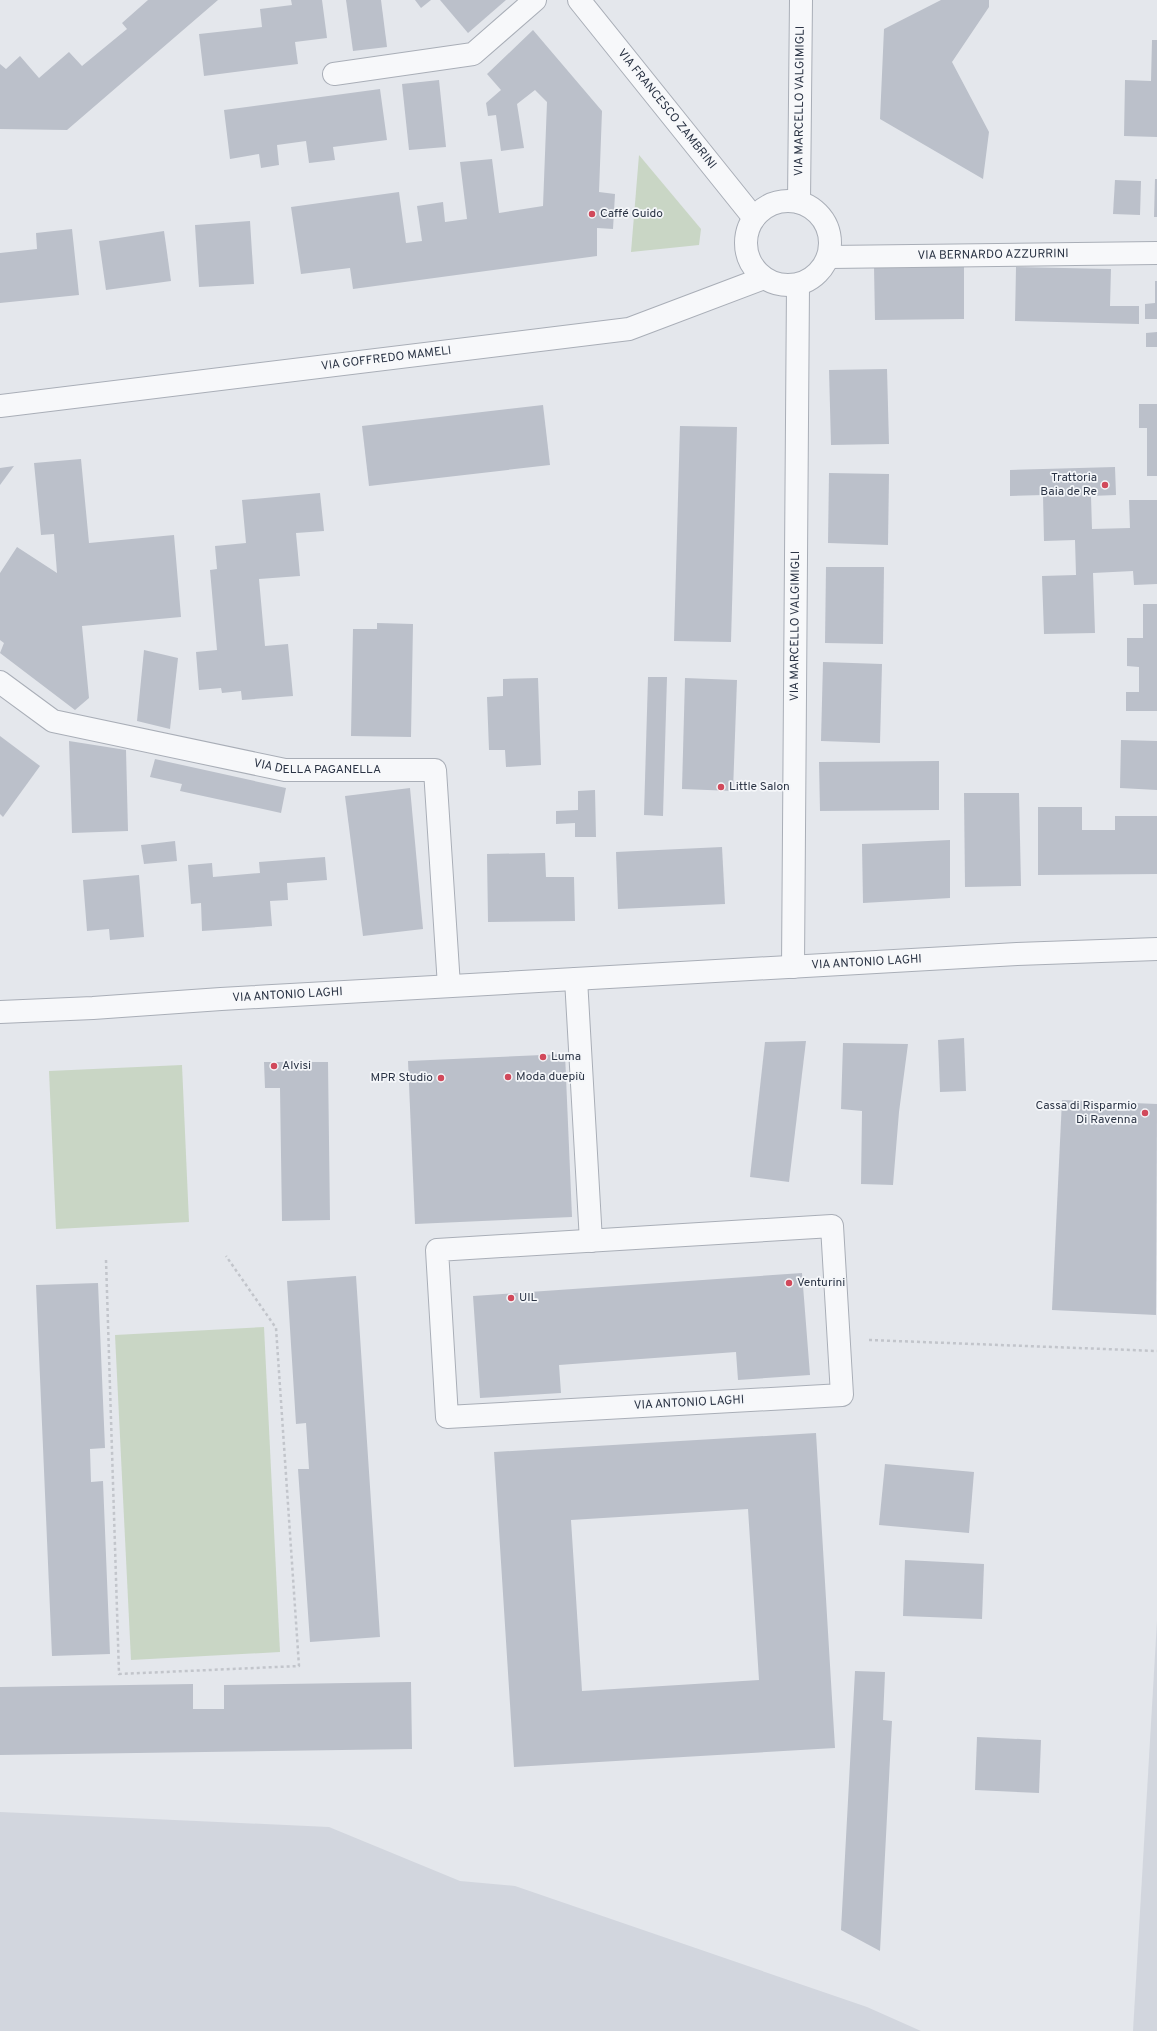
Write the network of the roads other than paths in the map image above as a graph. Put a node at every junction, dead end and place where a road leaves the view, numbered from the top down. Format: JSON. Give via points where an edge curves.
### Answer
{"nodes":[{"id":1,"x":535,"y":0,"type":"edge"},
{"id":2,"x":579,"y":0,"type":"edge"},
{"id":3,"x":801,"y":0,"type":"edge"},
{"id":4,"x":334,"y":74,"type":"dead end"},
{"id":5,"x":799,"y":202,"type":"junction"},
{"id":6,"x":754,"y":218,"type":"junction"},
{"id":7,"x":1157,"y":253,"type":"edge"},
{"id":8,"x":829,"y":257,"type":"junction"},
{"id":9,"x":764,"y":278,"type":"junction"},
{"id":10,"x":798,"y":285,"type":"junction"},
{"id":11,"x":0,"y":406,"type":"edge"},
{"id":12,"x":0,"y":682,"type":"edge"},
{"id":13,"x":1157,"y":949,"type":"edge"},
{"id":14,"x":793,"y":967,"type":"junction"},
{"id":15,"x":576,"y":979,"type":"junction"},
{"id":16,"x":449,"y":986,"type":"junction"},
{"id":17,"x":0,"y":1012,"type":"edge"},
{"id":18,"x":591,"y":1241,"type":"junction"}],
"edges":[{"from":1,"to":4,"type":"street","via":[[473,54]]},
{"from":2,"to":6,"type":"street","name":"VIA FRANCESCO ZAMBRINI"},
{"from":3,"to":5,"type":"street","name":"VIA MARCELLO VALGIMIGLI"},
{"from":5,"to":6,"type":"street","via":[[774,204],[763,209]]},
{"from":5,"to":8,"type":"street","via":[[812,208],[822,218],[828,230]]},
{"from":6,"to":9,"type":"street","via":[[748,230],[748,257],[754,270]]},
{"from":7,"to":8,"type":"street","name":"VIA BERNARDO AZZURRINI"},
{"from":8,"to":10,"type":"street","via":[[822,269],[811,279]]},
{"from":9,"to":10,"type":"street","via":[[775,284]]},
{"from":9,"to":11,"type":"street","name":"VIA GOFFREDO MAMELI","via":[[629,329]]},
{"from":10,"to":14,"type":"street","name":"VIA MARCELLO VALGIMIGLI"},
{"from":12,"to":16,"type":"street","name":"VIA DELLA PAGANELLA","via":[[53,721],[285,770],[436,770]]},
{"from":13,"to":14,"type":"street","name":"VIA ANTONIO LAGHI","via":[[1046,952]]},
{"from":14,"to":15,"type":"street","name":"VIA ANTONIO LAGHI"},
{"from":15,"to":16,"type":"street","name":"VIA ANTONIO LAGHI"},
{"from":15,"to":18,"type":"street"},
{"from":16,"to":17,"type":"street","name":"VIA ANTONIO LAGHI"},
{"from":18,"to":18,"type":"street","name":"VIA ANTONIO LAGHI","via":[[437,1250],[447,1417],[842,1394],[832,1226]]}]}
